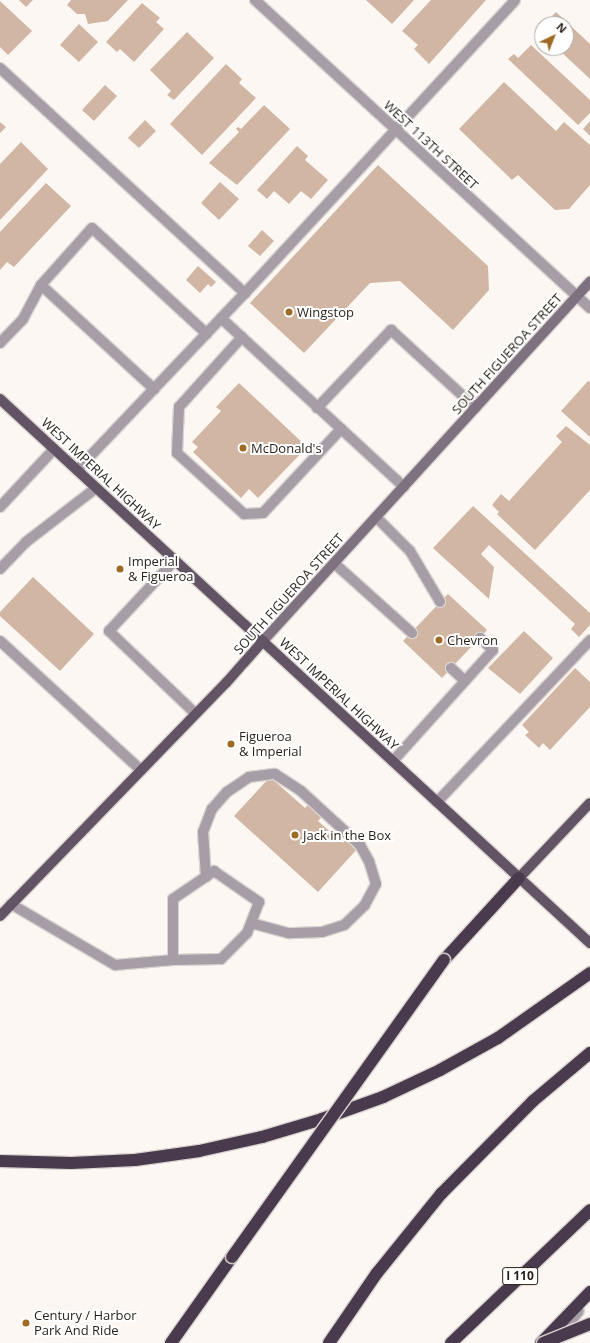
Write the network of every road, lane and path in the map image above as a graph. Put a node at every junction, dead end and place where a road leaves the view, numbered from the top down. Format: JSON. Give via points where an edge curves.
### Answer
{"nodes":[{"id":1,"x":255,"y":0,"type":"edge"},
{"id":2,"x":515,"y":0,"type":"edge"},
{"id":3,"x":0,"y":68,"type":"edge"},
{"id":4,"x":395,"y":129,"type":"junction"},
{"id":5,"x":590,"y":282,"type":"edge"},
{"id":6,"x":41,"y":285,"type":"junction"},
{"id":7,"x":245,"y":293,"type":"junction"},
{"id":8,"x":577,"y":297,"type":"junction"},
{"id":9,"x":590,"y":308,"type":"edge"},
{"id":10,"x":221,"y":318,"type":"junction"},
{"id":11,"x":207,"y":334,"type":"junction"},
{"id":12,"x":242,"y":337,"type":"junction"},
{"id":13,"x":0,"y":343,"type":"edge"},
{"id":14,"x":154,"y":389,"type":"junction"},
{"id":15,"x":0,"y":399,"type":"edge"},
{"id":16,"x":317,"y":408,"type":"junction"},
{"id":17,"x":476,"y":408,"type":"junction"},
{"id":18,"x":341,"y":429,"type":"junction"},
{"id":19,"x":54,"y":449,"type":"junction"},
{"id":20,"x":77,"y":470,"type":"junction"},
{"id":21,"x":404,"y":487,"type":"junction"},
{"id":22,"x":96,"y":488,"type":"junction"},
{"id":23,"x":0,"y":507,"type":"edge"},
{"id":24,"x":376,"y":517,"type":"junction"},
{"id":25,"x":175,"y":560,"type":"junction"},
{"id":26,"x":334,"y":563,"type":"junction"},
{"id":27,"x":0,"y":569,"type":"edge"},
{"id":28,"x":440,"y":602,"type":"dead end"},
{"id":29,"x":412,"y":633,"type":"dead end"},
{"id":30,"x":480,"y":638,"type":"dead end"},
{"id":31,"x":590,"y":640,"type":"edge"},
{"id":32,"x":0,"y":641,"type":"edge"},
{"id":33,"x":263,"y":641,"type":"junction"},
{"id":34,"x":451,"y":668,"type":"dead end"},
{"id":35,"x":465,"y":681,"type":"junction"},
{"id":36,"x":196,"y":714,"type":"junction"},
{"id":37,"x":393,"y":761,"type":"junction"},
{"id":38,"x":141,"y":770,"type":"junction"},
{"id":39,"x":437,"y":802,"type":"junction"},
{"id":40,"x":590,"y":803,"type":"edge"},
{"id":41,"x":206,"y":877,"type":"junction"},
{"id":42,"x":519,"y":878,"type":"junction"},
{"id":43,"x":11,"y":904,"type":"junction"},
{"id":44,"x":0,"y":916,"type":"edge"},
{"id":45,"x":251,"y":923,"type":"junction"},
{"id":46,"x":590,"y":943,"type":"edge"},
{"id":47,"x":173,"y":960,"type":"junction"},
{"id":48,"x":590,"y":973,"type":"edge"},
{"id":49,"x":590,"y":1053,"type":"edge"},
{"id":50,"x":0,"y":1161,"type":"edge"},
{"id":51,"x":590,"y":1210,"type":"edge"},
{"id":52,"x":590,"y":1292,"type":"edge"},
{"id":53,"x":590,"y":1296,"type":"edge"},
{"id":54,"x":590,"y":1324,"type":"edge"},
{"id":55,"x":171,"y":1343,"type":"edge"},
{"id":56,"x":329,"y":1343,"type":"edge"},
{"id":57,"x":451,"y":1343,"type":"edge"},
{"id":58,"x":542,"y":1343,"type":"edge"},
{"id":59,"x":553,"y":1343,"type":"edge"}],
"edges":[{"from":1,"to":4,"type":"street","name":"WEST 113TH STREET"},
{"from":2,"to":4,"type":"street"},
{"from":3,"to":7,"type":"street"},
{"from":4,"to":7,"type":"street"},
{"from":4,"to":8,"type":"street","name":"WEST 113TH STREET"},
{"from":5,"to":8,"type":"main road","name":"SOUTH FIGUEROA STREET"},
{"from":6,"to":11,"type":"street","via":[[92,228]]},
{"from":6,"to":13,"type":"street","via":[[23,319]]},
{"from":6,"to":14,"type":"street"},
{"from":7,"to":10,"type":"street"},
{"from":8,"to":9,"type":"street","name":"WEST 113TH STREET"},
{"from":8,"to":17,"type":"main road","name":"SOUTH FIGUEROA STREET"},
{"from":10,"to":11,"type":"street"},
{"from":10,"to":12,"type":"street"},
{"from":11,"to":14,"type":"street"},
{"from":12,"to":16,"type":"street"},
{"from":12,"to":18,"type":"street","via":[[179,407],[177,454],[244,514],[263,513]]},
{"from":14,"to":20,"type":"street"},
{"from":15,"to":19,"type":"main road","name":"WEST IMPERIAL HIGHWAY"},
{"from":16,"to":17,"type":"street","via":[[391,330]]},
{"from":16,"to":18,"type":"street"},
{"from":17,"to":21,"type":"main road","name":"SOUTH FIGUEROA STREET"},
{"from":18,"to":21,"type":"street"},
{"from":19,"to":20,"type":"main road","name":"WEST IMPERIAL HIGHWAY"},
{"from":19,"to":23,"type":"street"},
{"from":20,"to":22,"type":"main road","name":"WEST IMPERIAL HIGHWAY"},
{"from":21,"to":24,"type":"main road","name":"SOUTH FIGUEROA STREET"},
{"from":22,"to":25,"type":"main road","name":"WEST IMPERIAL HIGHWAY"},
{"from":22,"to":27,"type":"street","via":[[26,542]]},
{"from":24,"to":26,"type":"main road","name":"SOUTH FIGUEROA STREET"},
{"from":24,"to":28,"type":"street","via":[[410,551]]},
{"from":25,"to":33,"type":"main road","name":"WEST IMPERIAL HIGHWAY"},
{"from":25,"to":36,"type":"street","via":[[109,631]]},
{"from":26,"to":29,"type":"street"},
{"from":26,"to":33,"type":"main road","name":"SOUTH FIGUEROA STREET"},
{"from":30,"to":35,"type":"street","via":[[493,650]]},
{"from":31,"to":39,"type":"street"},
{"from":32,"to":38,"type":"street"},
{"from":33,"to":36,"type":"main road","name":"SOUTH FIGUEROA STREET"},
{"from":33,"to":37,"type":"main road","name":"WEST IMPERIAL HIGHWAY"},
{"from":34,"to":35,"type":"street"},
{"from":35,"to":37,"type":"street"},
{"from":36,"to":38,"type":"main road","name":"SOUTH FIGUEROA STREET"},
{"from":37,"to":39,"type":"main road","name":"WEST IMPERIAL HIGHWAY"},
{"from":38,"to":43,"type":"main road","name":"SOUTH FIGUEROA STREET"},
{"from":39,"to":42,"type":"main road","name":"WEST IMPERIAL HIGHWAY"},
{"from":40,"to":42,"type":"main road"},
{"from":41,"to":45,"type":"street","via":[[214,871],[259,902]]},
{"from":41,"to":45,"type":"street","via":[[203,832],[212,809],[227,792],[249,777],[275,774],[302,791],[360,845],[369,861],[376,884],[365,905],[344,925],[322,932],[288,933]]},
{"from":41,"to":47,"type":"street","via":[[172,899]]},
{"from":42,"to":46,"type":"main road","name":"WEST IMPERIAL HIGHWAY"},
{"from":42,"to":55,"type":"highway","bridge":true,"via":[[444,960]]},
{"from":43,"to":44,"type":"main road","name":"SOUTH FIGUEROA STREET"},
{"from":43,"to":47,"type":"street","via":[[115,964]]},
{"from":45,"to":47,"type":"street","via":[[247,933],[221,959]]},
{"from":48,"to":50,"type":"highway","via":[[504,1034],[440,1070],[383,1097],[322,1119],[262,1138],[199,1151],[135,1160],[71,1163]]},
{"from":49,"to":56,"type":"highway","via":[[486,1146],[401,1242]]},
{"from":51,"to":57,"type":"highway","number":"I 110"},
{"from":52,"to":58,"type":"highway"},
{"from":53,"to":59,"type":"street"},
{"from":54,"to":58,"type":"highway","bridge":true}]}
